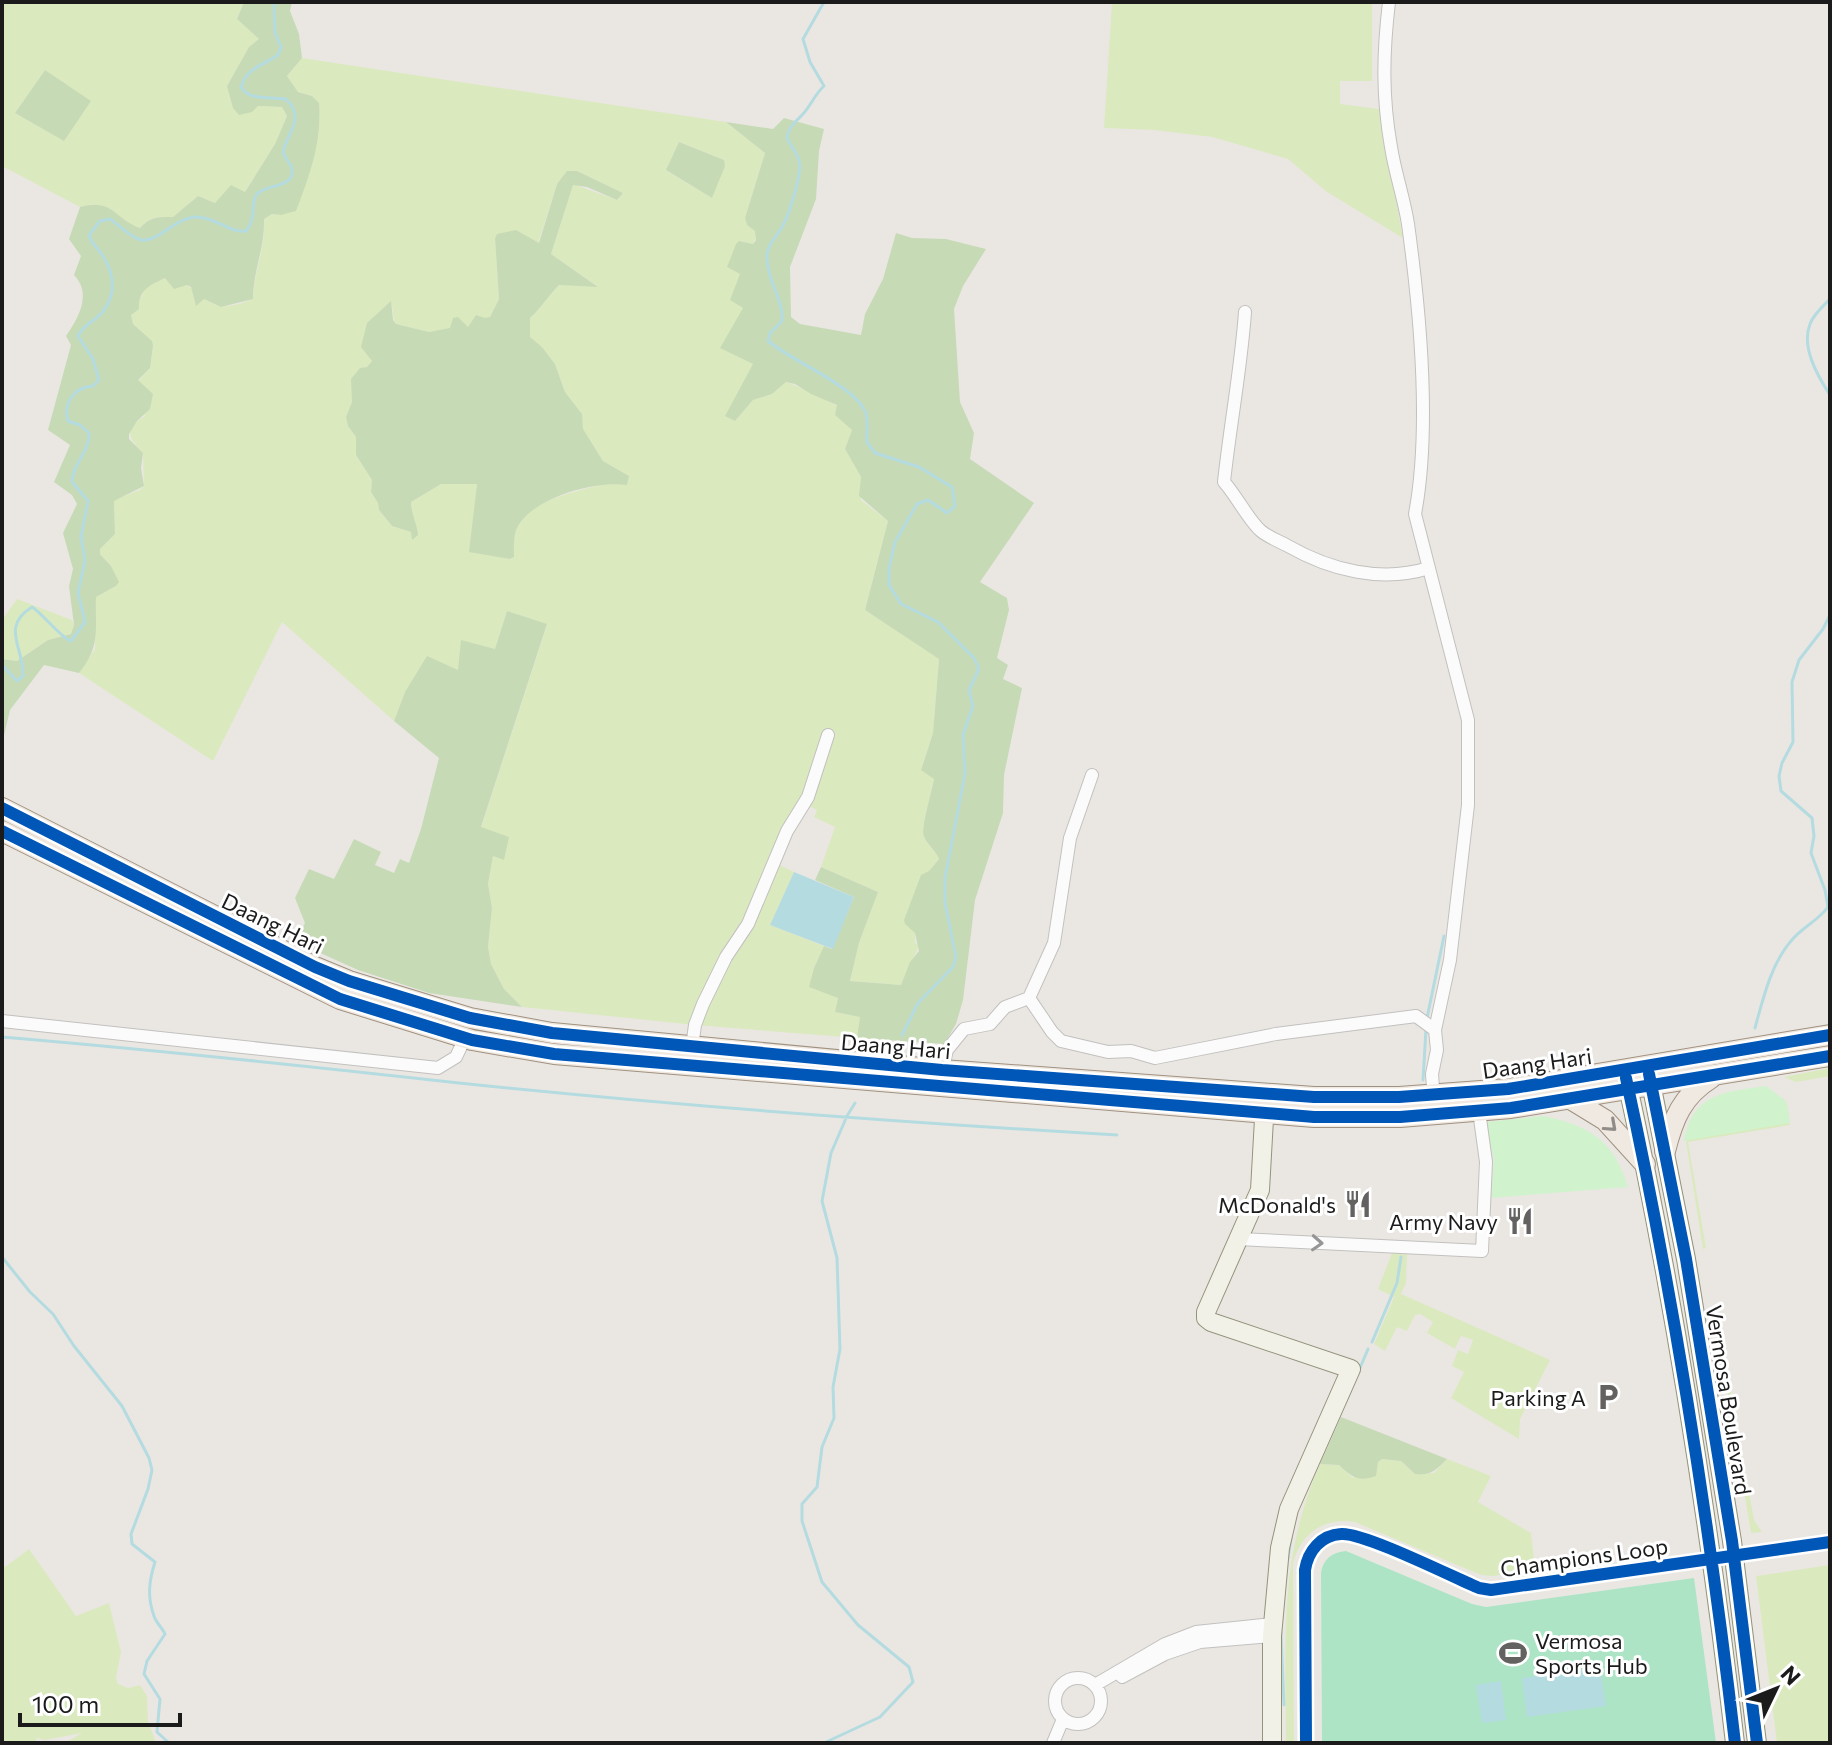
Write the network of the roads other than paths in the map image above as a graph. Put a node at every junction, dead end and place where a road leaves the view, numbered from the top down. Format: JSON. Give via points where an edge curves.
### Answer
{"nodes":[{"id":1,"x":1389,"y":2,"type":"edge"},
{"id":2,"x":1245,"y":312,"type":"dead end"},
{"id":3,"x":1429,"y":568,"type":"junction"},
{"id":4,"x":828,"y":735,"type":"dead end"},
{"id":5,"x":1092,"y":775,"type":"dead end"},
{"id":6,"x":2,"y":808,"type":"edge"},
{"id":7,"x":2,"y":831,"type":"edge"},
{"id":8,"x":1029,"y":998,"type":"junction"},
{"id":9,"x":2,"y":1021,"type":"edge"},
{"id":10,"x":1435,"y":1030,"type":"junction"},
{"id":11,"x":1830,"y":1035,"type":"edge"},
{"id":12,"x":465,"y":1038,"type":"junction"},
{"id":13,"x":692,"y":1047,"type":"junction"},
{"id":14,"x":1830,"y":1056,"type":"edge"},
{"id":15,"x":942,"y":1070,"type":"junction"},
{"id":16,"x":1650,"y":1076,"type":"junction"},
{"id":17,"x":1715,"y":1076,"type":"junction"},
{"id":18,"x":1627,"y":1080,"type":"junction"},
{"id":19,"x":1569,"y":1098,"type":"junction"},
{"id":20,"x":1265,"y":1104,"type":"junction"},
{"id":21,"x":1435,"y":1105,"type":"junction"},
{"id":22,"x":1479,"y":1111,"type":"junction"},
{"id":23,"x":1665,"y":1151,"type":"junction"},
{"id":24,"x":1645,"y":1164,"type":"junction"},
{"id":25,"x":1239,"y":1239,"type":"junction"},
{"id":26,"x":1830,"y":1542,"type":"edge"},
{"id":27,"x":1734,"y":1555,"type":"junction"},
{"id":28,"x":1713,"y":1559,"type":"junction"},
{"id":29,"x":1273,"y":1630,"type":"junction"},
{"id":30,"x":1097,"y":1689,"type":"junction"},
{"id":31,"x":1063,"y":1719,"type":"junction"},
{"id":32,"x":1053,"y":1743,"type":"edge"},
{"id":33,"x":1272,"y":1743,"type":"edge"},
{"id":34,"x":1306,"y":1743,"type":"edge"},
{"id":35,"x":1735,"y":1743,"type":"edge"},
{"id":36,"x":1757,"y":1743,"type":"edge"}],
"edges":[{"from":1,"to":3,"type":"street","via":[[1384,91],[1408,220],[1417,306],[1422,412],[1415,514]]},
{"from":2,"to":3,"type":"street","via":[[1224,482],[1261,531],[1311,560],[1342,570],[1393,574]]},
{"from":3,"to":10,"type":"street","via":[[1468,720],[1468,805],[1450,960]]},
{"from":4,"to":13,"type":"street","via":[[808,797],[703,1004]]},
{"from":5,"to":8,"type":"street","via":[[1070,838],[1054,943]]},
{"from":6,"to":13,"type":"main road","name":"Daang Hari","via":[[349,981],[470,1018],[552,1033]]},
{"from":7,"to":12,"type":"main road","name":"Daang Hari","via":[[317,989]]},
{"from":8,"to":10,"type":"street","via":[[1061,1041],[1155,1058],[1276,1034],[1416,1016]]},
{"from":8,"to":15,"type":"street","via":[[1005,1007],[990,1024],[964,1029],[947,1050]]},
{"from":9,"to":12,"type":"street","via":[[438,1068],[456,1057]]},
{"from":10,"to":21,"type":"street"},
{"from":11,"to":16,"type":"main road","name":"Daang Hari"},
{"from":12,"to":20,"type":"main road","name":"Daang Hari","via":[[569,1056]]},
{"from":13,"to":15,"type":"main road","name":"Daang Hari"},
{"from":14,"to":17,"type":"main road","name":"Daang Hari"},
{"from":15,"to":20,"type":"main road","name":"Daang Hari","via":[[1070,1078]]},
{"from":16,"to":17,"type":"main road","name":"Daang Hari"},
{"from":16,"to":18,"type":"main road","name":"Daang Hari"},
{"from":16,"to":23,"type":"main road","name":"Vermosa Boulevard"},
{"from":17,"to":23,"type":"main road","via":[[1680,1107]]},
{"from":18,"to":19,"type":"main road","name":"Daang Hari"},
{"from":18,"to":21,"type":"main road","name":"Daang Hari","via":[[1508,1089]]},
{"from":18,"to":24,"type":"main road","name":"Vermosa Boulevard"},
{"from":19,"to":22,"type":"main road","name":"Daang Hari"},
{"from":19,"to":24,"type":"main road","one_way":true,"via":[[1605,1120]]},
{"from":20,"to":21,"type":"main road","name":"Daang Hari","via":[[1314,1117]]},
{"from":20,"to":25,"type":"main road","via":[[1260,1190]]},
{"from":21,"to":22,"type":"main road","name":"Daang Hari"},
{"from":25,"to":22,"type":"street","one_way":true,"via":[[1482,1251],[1486,1162]]},
{"from":23,"to":27,"type":"main road","name":"Vermosa Boulevard"},
{"from":24,"to":28,"type":"main road","name":"Vermosa Boulevard"},
{"from":25,"to":29,"type":"main road","via":[[1206,1312],[1208,1321],[1351,1369],[1289,1509]]},
{"from":26,"to":27,"type":"street","name":"Champions Loop"},
{"from":27,"to":28,"type":"street","name":"Champions Loop"},
{"from":27,"to":36,"type":"main road","name":"Vermosa Boulevard"},
{"from":28,"to":34,"type":"street","name":"Champions Loop","via":[[1491,1590],[1358,1536],[1326,1538],[1309,1555],[1305,1570]]},
{"from":28,"to":35,"type":"main road","name":"Vermosa Boulevard"},
{"from":29,"to":30,"type":"street","via":[[1200,1642]]},
{"from":29,"to":33,"type":"main road"},
{"from":30,"to":31,"type":"street","via":[[1100,1707],[1092,1719],[1078,1724]]},
{"from":30,"to":31,"type":"street","via":[[1082,1678],[1061,1685],[1055,1706]]},
{"from":31,"to":32,"type":"street"}]}
